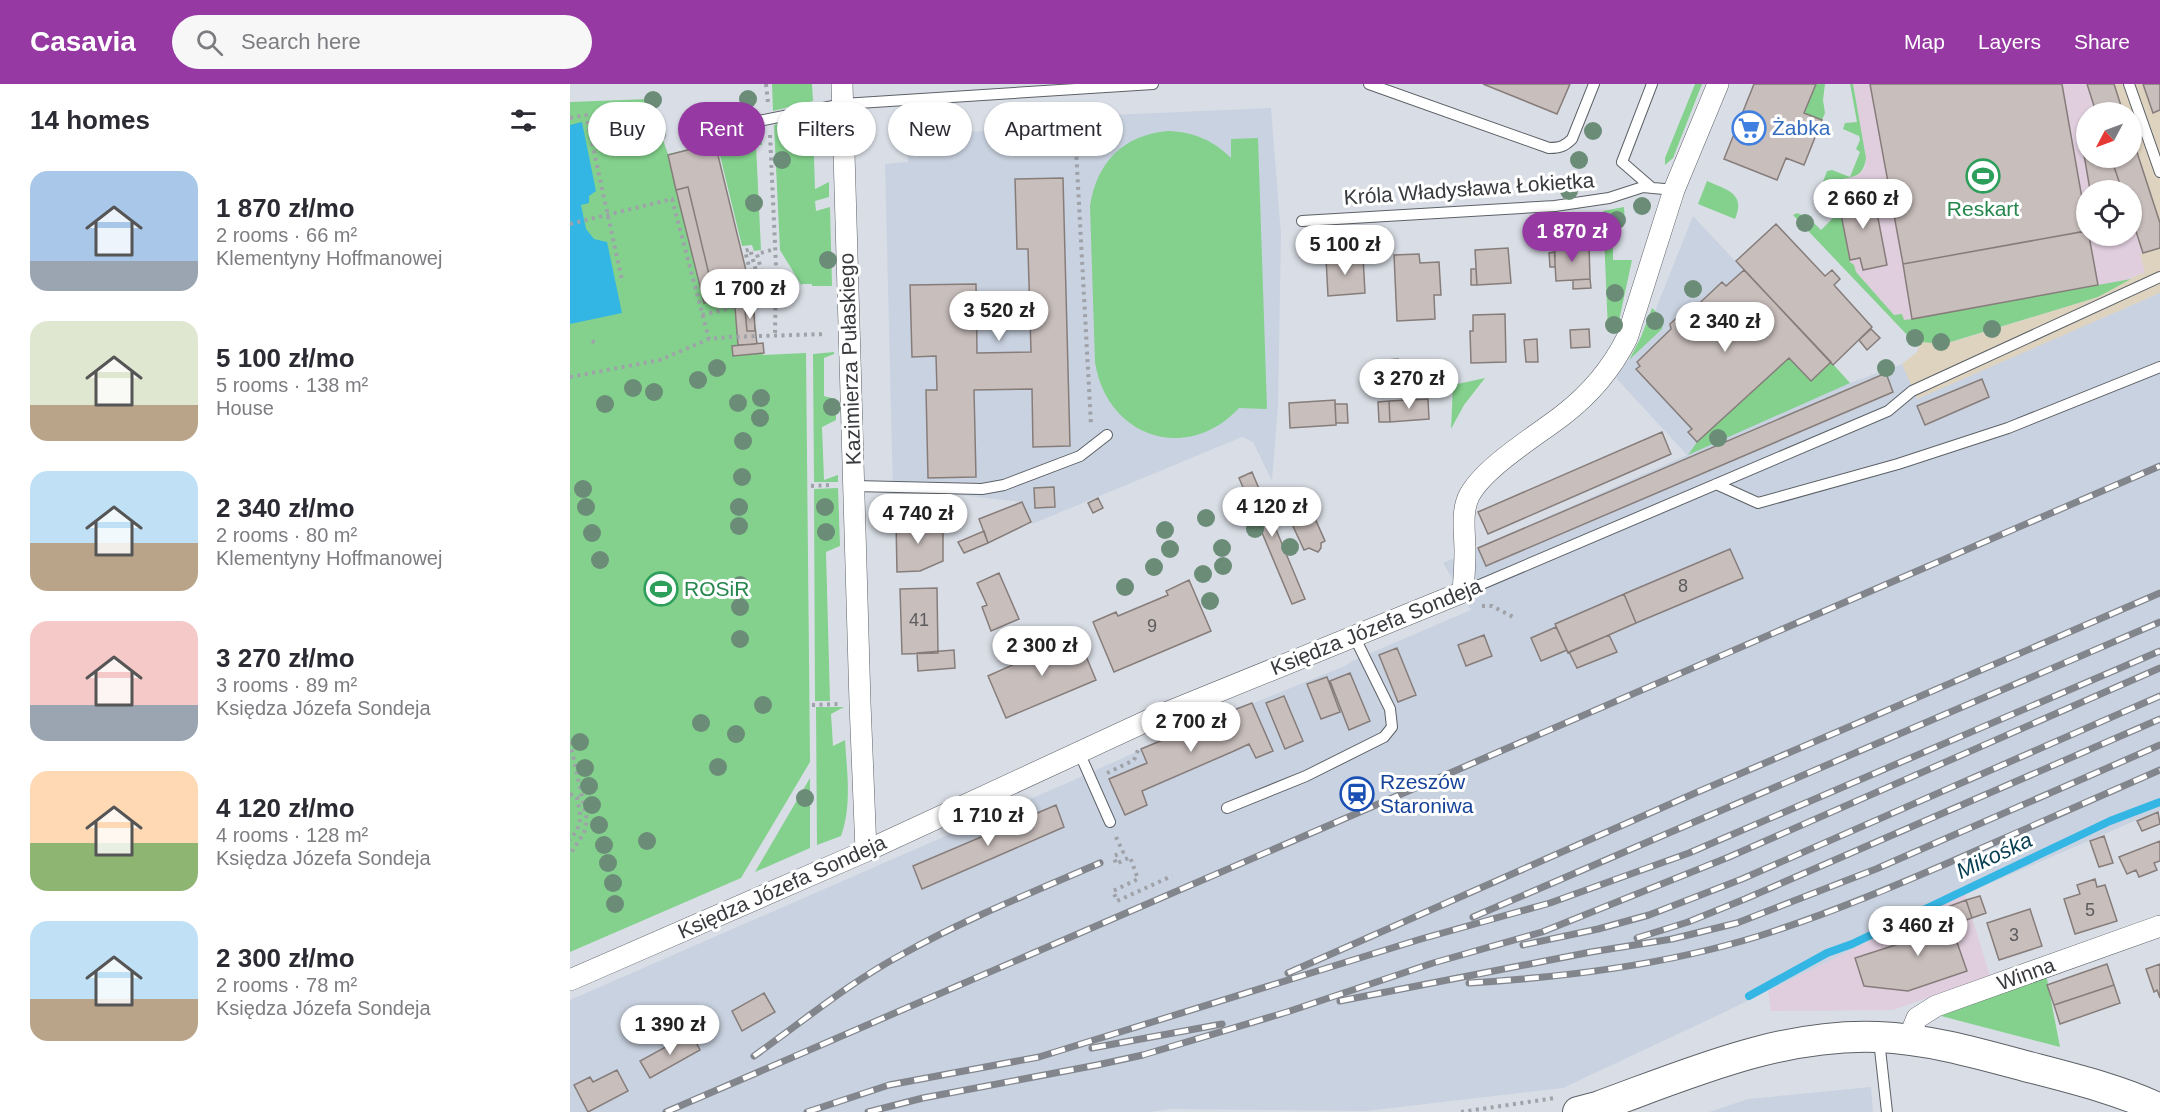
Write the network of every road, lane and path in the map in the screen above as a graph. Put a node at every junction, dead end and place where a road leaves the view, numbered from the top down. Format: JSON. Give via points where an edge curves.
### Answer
{"nodes":[{"id":1,"x":766,"y":84,"type":"edge"},
{"id":2,"x":1153,"y":84,"type":"edge"},
{"id":3,"x":1369,"y":84,"type":"edge"},
{"id":4,"x":1594,"y":84,"type":"edge"},
{"id":5,"x":1652,"y":84,"type":"edge"},
{"id":6,"x":1718,"y":84,"type":"edge"},
{"id":7,"x":2129,"y":84,"type":"edge"},
{"id":8,"x":843,"y":94,"type":"edge"},
{"id":9,"x":767,"y":99,"type":"dead end"},
{"id":10,"x":765,"y":115,"type":"edge"},
{"id":11,"x":570,"y":118,"type":"edge"},
{"id":12,"x":770,"y":134,"type":"dead end"},
{"id":13,"x":2160,"y":136,"type":"edge"},
{"id":14,"x":2148,"y":141,"type":"junction"},
{"id":15,"x":1076,"y":156,"type":"edge"},
{"id":16,"x":2160,"y":172,"type":"edge"},
{"id":17,"x":1652,"y":188,"type":"junction"},
{"id":18,"x":1674,"y":190,"type":"junction"},
{"id":19,"x":608,"y":215,"type":"junction"},
{"id":20,"x":1302,"y":221,"type":"dead end"},
{"id":21,"x":570,"y":224,"type":"edge"},
{"id":22,"x":775,"y":249,"type":"junction"},
{"id":23,"x":2160,"y":277,"type":"edge"},
{"id":24,"x":622,"y":280,"type":"dead end"},
{"id":25,"x":775,"y":297,"type":"junction"},
{"id":26,"x":758,"y":301,"type":"junction"},
{"id":27,"x":702,"y":315,"type":"junction"},
{"id":28,"x":833,"y":334,"type":"dead end"},
{"id":29,"x":775,"y":335,"type":"junction"},
{"id":30,"x":709,"y":339,"type":"junction"},
{"id":31,"x":592,"y":341,"type":"dead end"},
{"id":32,"x":598,"y":345,"type":"dead end"},
{"id":33,"x":2160,"y":367,"type":"edge"},
{"id":34,"x":570,"y":376,"type":"edge"},
{"id":35,"x":1107,"y":435,"type":"dead end"},
{"id":36,"x":1092,"y":447,"type":"junction"},
{"id":37,"x":1716,"y":484,"type":"junction"},
{"id":38,"x":846,"y":485,"type":"junction"},
{"id":39,"x":811,"y":486,"type":"dead end"},
{"id":40,"x":1463,"y":592,"type":"junction"},
{"id":41,"x":1354,"y":636,"type":"junction"},
{"id":42,"x":844,"y":704,"type":"dead end"},
{"id":43,"x":813,"y":705,"type":"dead end"},
{"id":44,"x":570,"y":742,"type":"edge"},
{"id":45,"x":1079,"y":752,"type":"junction"},
{"id":46,"x":570,"y":794,"type":"edge"},
{"id":47,"x":1227,"y":808,"type":"dead end"},
{"id":48,"x":1110,"y":822,"type":"joint"},
{"id":49,"x":570,"y":840,"type":"edge"},
{"id":50,"x":866,"y":850,"type":"junction"},
{"id":51,"x":570,"y":854,"type":"edge"},
{"id":52,"x":1172,"y":876,"type":"dead end"},
{"id":53,"x":2160,"y":926,"type":"edge"},
{"id":54,"x":570,"y":980,"type":"edge"},
{"id":55,"x":1878,"y":1037,"type":"junction"},
{"id":56,"x":1908,"y":1040,"type":"junction"},
{"id":57,"x":2160,"y":1109,"type":"edge"},
{"id":58,"x":1578,"y":1112,"type":"edge"},
{"id":59,"x":1887,"y":1112,"type":"edge"}],
"edges":[{"from":1,"to":9,"type":"path"},
{"from":2,"to":8,"type":"lane"},
{"from":3,"to":4,"type":"lane","via":[[1549,148],[1566,145],[1572,139]]},
{"from":5,"to":17,"type":"lane","via":[[1622,162]]},
{"from":6,"to":18,"type":"street"},
{"from":7,"to":14,"type":"lane"},
{"from":8,"to":10,"type":"lane"},
{"from":8,"to":38,"type":"street","name":"Kazimierza Pułaskiego"},
{"from":11,"to":19,"type":"path","via":[[586,115]]},
{"from":12,"to":22,"type":"path"},
{"from":13,"to":14,"type":"lane"},
{"from":14,"to":16,"type":"lane"},
{"from":15,"to":36,"type":"path"},
{"from":17,"to":18,"type":"lane","name":"Króla Władysława Łokietka"},
{"from":17,"to":20,"type":"lane","name":"Króla Władysława Łokietka","via":[[1555,206]]},
{"from":18,"to":40,"type":"street","via":[[1618,356],[1590,391],[1490,470],[1468,497],[1463,525]]},
{"from":19,"to":21,"type":"path"},
{"from":19,"to":24,"type":"path"},
{"from":19,"to":27,"type":"path","via":[[672,199]]},
{"from":22,"to":25,"type":"path"},
{"from":22,"to":26,"type":"path","via":[[757,254],[763,277],[758,278],[750,249],[745,251]]},
{"from":23,"to":37,"type":"lane","name":"Księdza Józefa Sondeja","via":[[1912,391],[1888,411]]},
{"from":25,"to":26,"type":"path"},
{"from":25,"to":29,"type":"path"},
{"from":26,"to":27,"type":"path"},
{"from":27,"to":30,"type":"path"},
{"from":28,"to":29,"type":"path"},
{"from":29,"to":30,"type":"path"},
{"from":30,"to":34,"type":"path","via":[[660,360]]},
{"from":31,"to":32,"type":"path"},
{"from":33,"to":37,"type":"lane","via":[[2008,428],[1758,503]]},
{"from":35,"to":36,"type":"lane"},
{"from":36,"to":38,"type":"lane","via":[[1080,456],[1004,485],[982,489]]},
{"from":37,"to":40,"type":"lane","name":"Księdza Józefa Sondeja"},
{"from":38,"to":39,"type":"path"},
{"from":38,"to":50,"type":"street","name":"Kazimierza Pułaskiego"},
{"from":40,"to":41,"type":"street","name":"Księdza Józefa Sondeja"},
{"from":41,"to":45,"type":"street","name":"Księdza Józefa Sondeja"},
{"from":41,"to":47,"type":"lane","via":[[1390,709],[1392,727],[1384,737],[1306,776]]},
{"from":42,"to":43,"type":"path"},
{"from":44,"to":51,"type":"path","via":[[587,820],[584,833]]},
{"from":45,"to":48,"type":"lane"},
{"from":45,"to":50,"type":"street","name":"Księdza Józefa Sondeja"},
{"from":46,"to":49,"type":"path","via":[[577,797],[581,816],[579,828]]},
{"from":48,"to":52,"type":"path","via":[[1123,852],[1114,856],[1116,864],[1130,857],[1138,879],[1113,891],[1117,901]]},
{"from":50,"to":54,"type":"street","name":"Księdza Józefa Sondeja"},
{"from":53,"to":56,"type":"street","name":"Winna","via":[[1936,1006],[1917,1018]]},
{"from":55,"to":56,"type":"street"},
{"from":55,"to":58,"type":"street","via":[[1824,1038],[1778,1046],[1728,1059]]},
{"from":55,"to":59,"type":"lane"},
{"from":56,"to":57,"type":"street","via":[[2073,1078]]}]}
